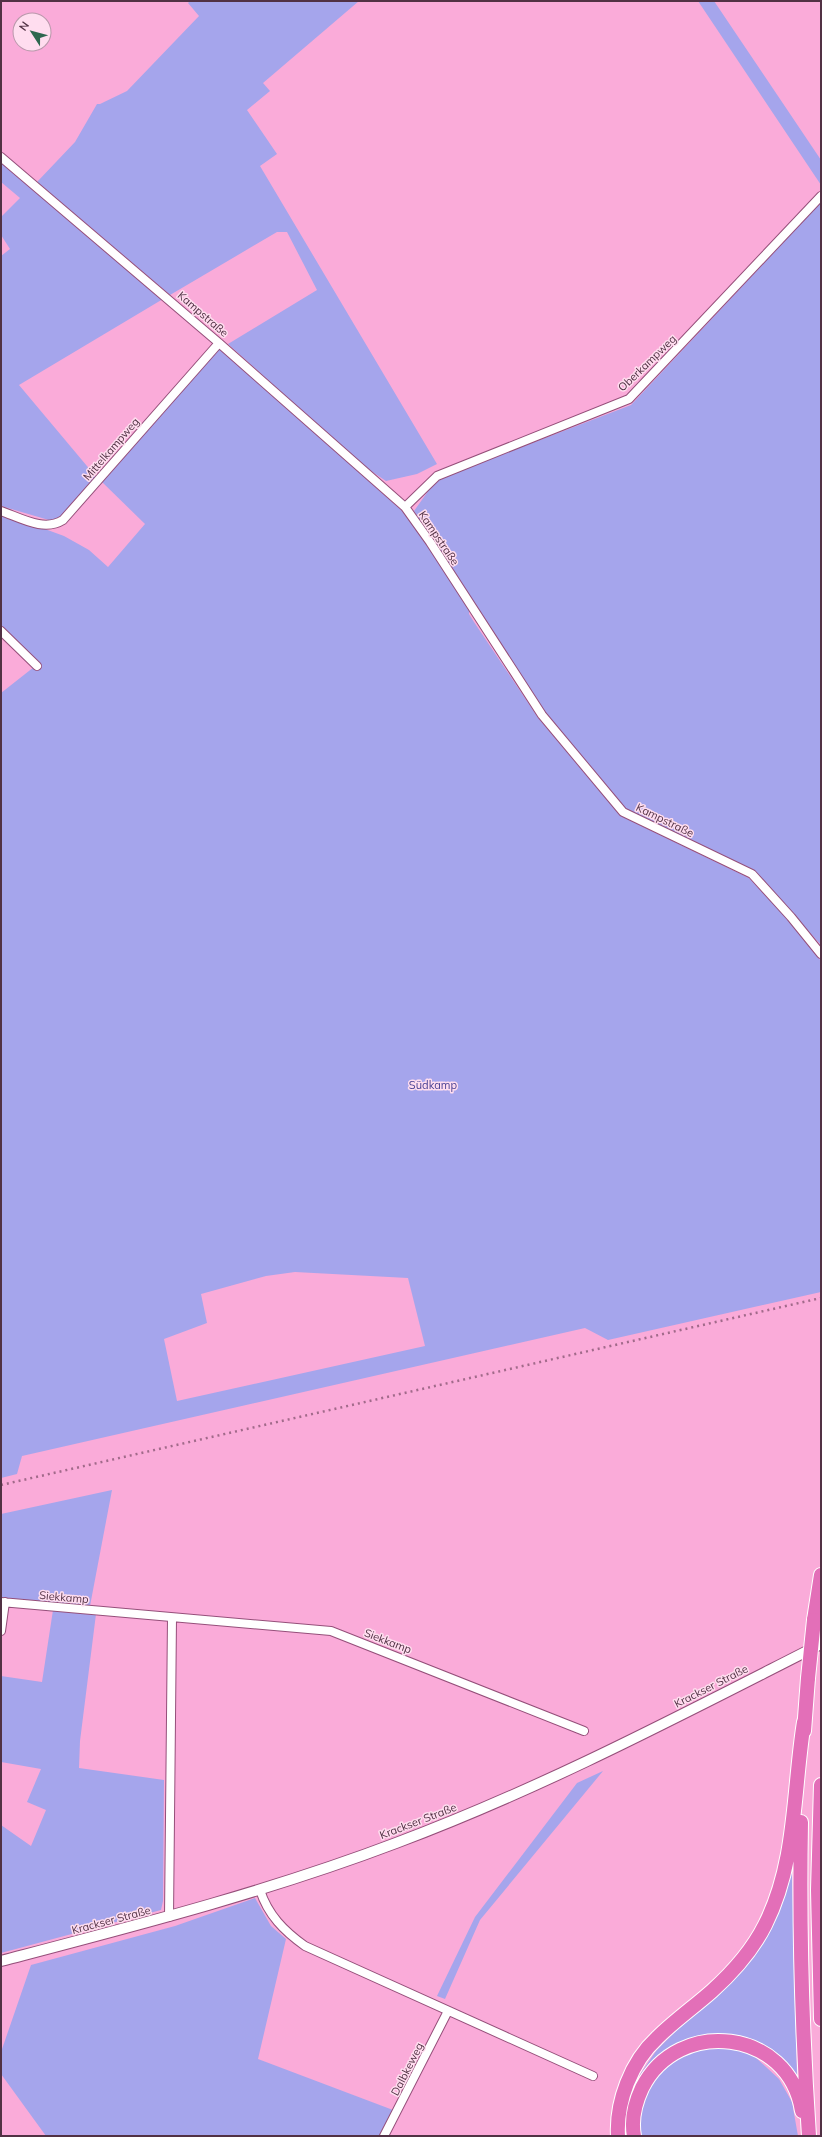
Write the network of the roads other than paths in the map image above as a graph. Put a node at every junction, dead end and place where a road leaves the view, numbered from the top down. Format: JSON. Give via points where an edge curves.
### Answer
{"nodes":[{"id":1,"x":1,"y":157,"type":"edge"},
{"id":2,"x":821,"y":196,"type":"edge"},
{"id":3,"x":219,"y":343,"type":"junction"},
{"id":4,"x":405,"y":507,"type":"junction"},
{"id":5,"x":1,"y":511,"type":"edge"},
{"id":6,"x":1,"y":631,"type":"edge"},
{"id":7,"x":37,"y":666,"type":"dead end"},
{"id":8,"x":821,"y":954,"type":"edge"},
{"id":9,"x":821,"y":1575,"type":"edge"},
{"id":10,"x":3,"y":1602,"type":"edge"},
{"id":11,"x":172,"y":1618,"type":"junction"},
{"id":12,"x":1,"y":1631,"type":"edge"},
{"id":13,"x":821,"y":1644,"type":"edge"},
{"id":14,"x":804,"y":1722,"type":"junction"},
{"id":15,"x":584,"y":1731,"type":"dead end"},
{"id":16,"x":821,"y":1785,"type":"edge"},
{"id":17,"x":260,"y":1890,"type":"junction"},
{"id":18,"x":169,"y":1917,"type":"junction"},
{"id":19,"x":1,"y":1961,"type":"edge"},
{"id":20,"x":448,"y":2011,"type":"junction"},
{"id":21,"x":821,"y":2019,"type":"edge"},
{"id":22,"x":593,"y":2076,"type":"dead end"},
{"id":23,"x":384,"y":2136,"type":"edge"},
{"id":24,"x":618,"y":2136,"type":"edge"},
{"id":25,"x":634,"y":2136,"type":"edge"},
{"id":26,"x":809,"y":2136,"type":"edge"}],
"edges":[{"from":1,"to":3,"type":"street","name":"Kampstraße"},
{"from":2,"to":4,"type":"street","name":"Oberkampweg","via":[[629,399],[437,476]]},
{"from":3,"to":4,"type":"street","name":"Kampstraße"},
{"from":3,"to":5,"type":"street","name":"Mittelkampweg","via":[[63,520],[50,526],[40,525]]},
{"from":4,"to":8,"type":"street","name":"Kampstraße","via":[[542,715],[623,812],[752,874]]},
{"from":6,"to":7,"type":"street"},
{"from":9,"to":14,"type":"highway","bridge":true},
{"from":10,"to":11,"type":"street","name":"Siekkamp"},
{"from":10,"to":12,"type":"street"},
{"from":11,"to":15,"type":"street","name":"Siekkamp","via":[[331,1631]]},
{"from":11,"to":18,"type":"street"},
{"from":13,"to":17,"type":"street","name":"Krackser Straße","via":[[613,1750],[503,1800],[395,1844]]},
{"from":14,"to":24,"type":"highway","via":[[788,1854],[765,1925],[743,1959],[728,1976],[656,2039],[641,2058],[620,2102]]},
{"from":14,"to":26,"type":"highway","via":[[800,1886],[802,2032]]},
{"from":16,"to":21,"type":"highway","via":[[818,1890]]},
{"from":17,"to":18,"type":"street","name":"Krackser Straße"},
{"from":17,"to":20,"type":"street","via":[[269,1911],[286,1933],[305,1946]]},
{"from":18,"to":19,"type":"street","name":"Krackser Straße"},
{"from":20,"to":22,"type":"street"},
{"from":20,"to":23,"type":"street","name":"Dalbkeweg"},
{"from":25,"to":26,"type":"highway","via":[[634,2112],[639,2094],[658,2064],[685,2047],[720,2040],[743,2044],[759,2051],[784,2071],[794,2084]]}]}
